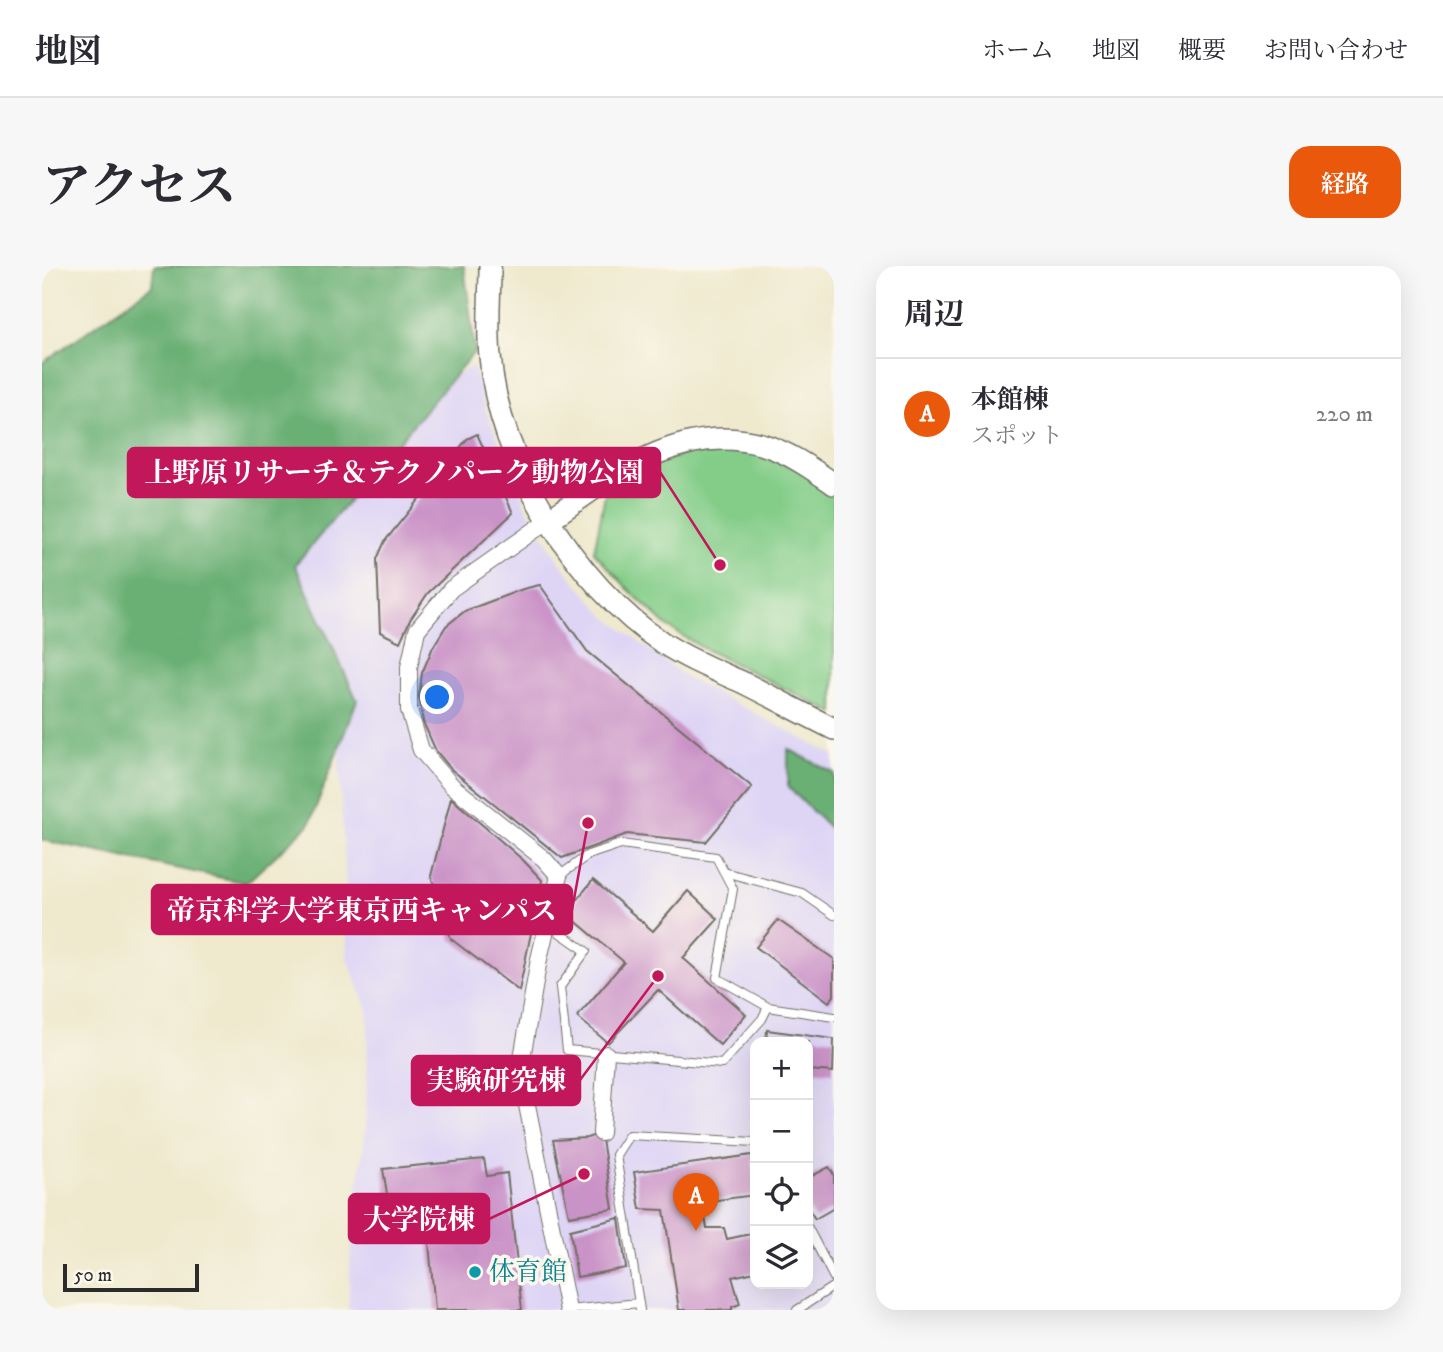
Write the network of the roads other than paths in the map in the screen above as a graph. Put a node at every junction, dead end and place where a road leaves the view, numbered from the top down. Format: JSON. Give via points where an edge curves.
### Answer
{"nodes":[{"id":1,"x":490,"y":266,"type":"edge"},
{"id":2,"x":834,"y":484,"type":"edge"},
{"id":3,"x":549,"y":520,"type":"junction"},
{"id":4,"x":834,"y":729,"type":"edge"},
{"id":5,"x":724,"y":872,"type":"junction"},
{"id":6,"x":559,"y":876,"type":"junction"},
{"id":7,"x":834,"y":915,"type":"edge"},
{"id":8,"x":547,"y":925,"type":"junction"},
{"id":9,"x":768,"y":1007,"type":"junction"},
{"id":10,"x":834,"y":1017,"type":"edge"},
{"id":11,"x":606,"y":1054,"type":"junction"},
{"id":12,"x":601,"y":1133,"type":"dead end"},
{"id":13,"x":750,"y":1142,"type":"edge"},
{"id":14,"x":813,"y":1238,"type":"edge"},
{"id":15,"x":834,"y":1278,"type":"edge"},
{"id":16,"x":834,"y":1286,"type":"edge"},
{"id":17,"x":640,"y":1307,"type":"edge"},
{"id":18,"x":568,"y":1310,"type":"edge"},
{"id":19,"x":797,"y":1310,"type":"edge"}],
"edges":[{"from":1,"to":3,"type":"street","via":[[490,357],[505,433]]},
{"from":2,"to":3,"type":"street","via":[[765,445],[693,441],[635,463]]},
{"from":3,"to":4,"type":"street","via":[[581,568],[646,630],[705,667]]},
{"from":3,"to":6,"type":"street","via":[[452,589],[417,630],[409,667],[409,710],[421,750],[452,786]]},
{"from":5,"to":6,"type":"lane","via":[[716,857],[621,844],[588,855]]},
{"from":5,"to":7,"type":"lane","via":[[802,893]]},
{"from":5,"to":9,"type":"lane","via":[[733,889],[717,978]]},
{"from":6,"to":8,"type":"street"},
{"from":8,"to":11,"type":"lane","via":[[586,951],[560,988],[567,1050]]},
{"from":8,"to":18,"type":"street","via":[[520,1070]]},
{"from":9,"to":10,"type":"lane"},
{"from":9,"to":11,"type":"lane","via":[[722,1064]]},
{"from":11,"to":12,"type":"street"},
{"from":13,"to":17,"type":"lane","via":[[629,1135],[616,1155]]},
{"from":14,"to":15,"type":"lane"},
{"from":16,"to":19,"type":"lane"},
{"from":17,"to":18,"type":"lane"}]}
